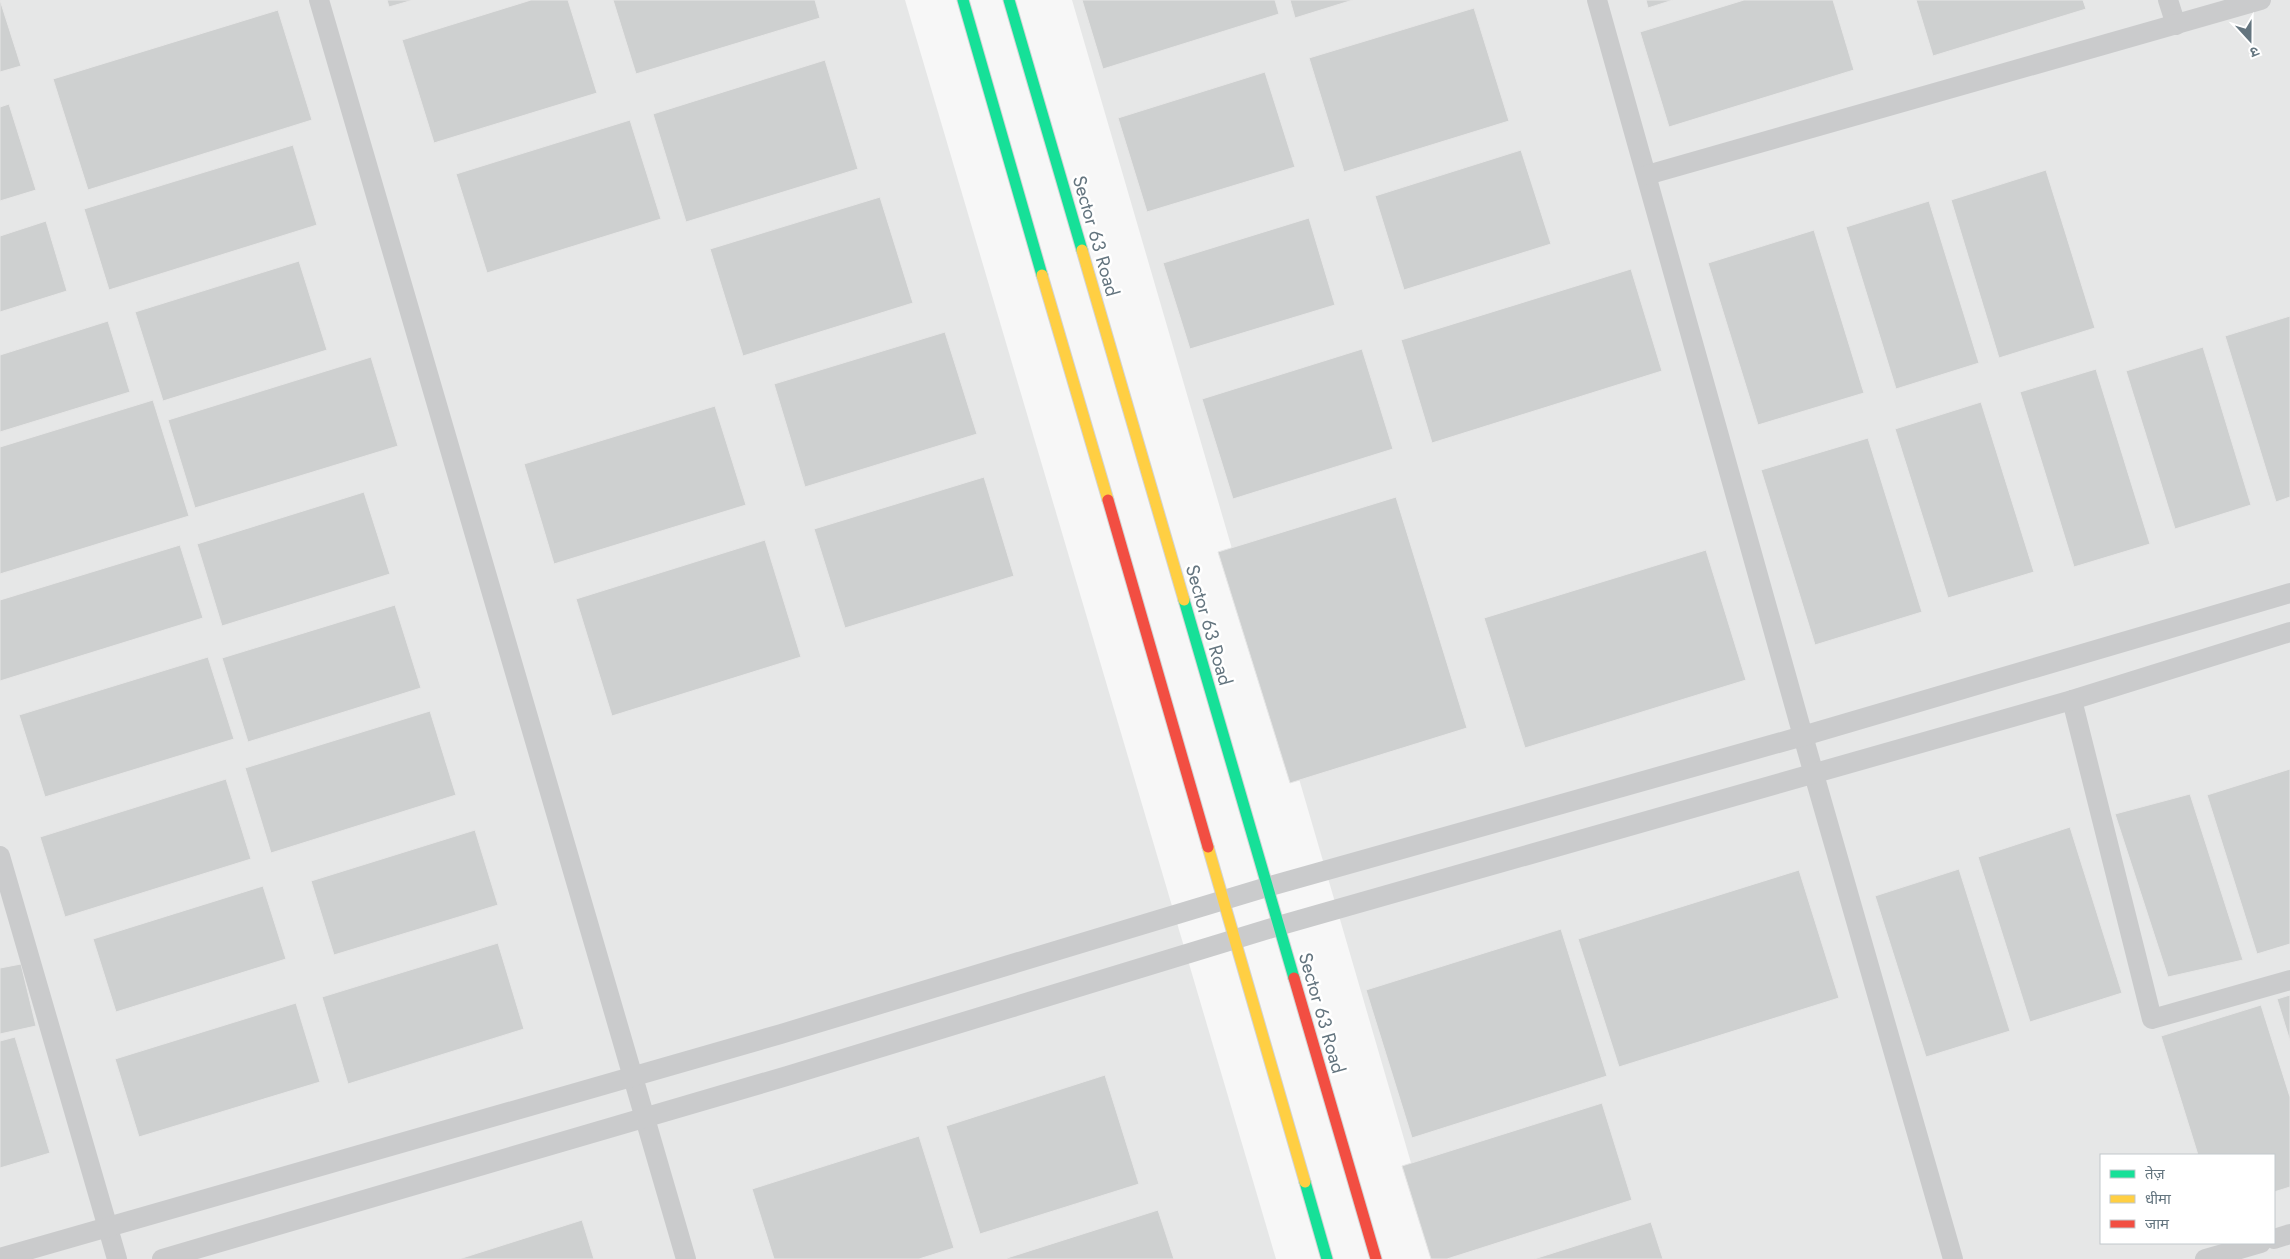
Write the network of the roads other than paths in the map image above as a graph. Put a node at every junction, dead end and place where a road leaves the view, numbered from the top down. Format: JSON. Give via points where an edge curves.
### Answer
{"nodes":[{"id":1,"x":319,"y":0,"type":"edge"},
{"id":2,"x":962,"y":0,"type":"edge"},
{"id":3,"x":1009,"y":0,"type":"edge"},
{"id":4,"x":1597,"y":0,"type":"edge"},
{"id":5,"x":2168,"y":0,"type":"edge"},
{"id":6,"x":2261,"y":0,"type":"edge"},
{"id":7,"x":2176,"y":24,"type":"junction"},
{"id":8,"x":1647,"y":175,"type":"junction"},
{"id":9,"x":2290,"y":593,"type":"edge"},
{"id":10,"x":2290,"y":632,"type":"edge"},
{"id":11,"x":2072,"y":700,"type":"junction"},
{"id":12,"x":1803,"y":736,"type":"junction"},
{"id":13,"x":1813,"y":772,"type":"junction"},
{"id":14,"x":0,"y":856,"type":"edge"},
{"id":15,"x":1267,"y":887,"type":"junction"},
{"id":16,"x":1224,"y":901,"type":"junction"},
{"id":17,"x":1278,"y":926,"type":"junction"},
{"id":18,"x":1234,"y":939,"type":"junction"},
{"id":19,"x":2290,"y":980,"type":"edge"},
{"id":20,"x":633,"y":1076,"type":"junction"},
{"id":21,"x":645,"y":1118,"type":"junction"},
{"id":22,"x":108,"y":1227,"type":"junction"},
{"id":23,"x":2290,"y":1234,"type":"edge"},
{"id":24,"x":2275,"y":1239,"type":"edge"},
{"id":25,"x":2258,"y":1244,"type":"edge"},
{"id":26,"x":0,"y":1258,"type":"edge"},
{"id":27,"x":117,"y":1259,"type":"edge"},
{"id":28,"x":162,"y":1259,"type":"edge"},
{"id":29,"x":686,"y":1259,"type":"edge"},
{"id":30,"x":1327,"y":1259,"type":"edge"},
{"id":31,"x":1376,"y":1259,"type":"edge"},
{"id":32,"x":1953,"y":1259,"type":"edge"},
{"id":33,"x":2205,"y":1259,"type":"edge"}],
"edges":[{"from":1,"to":20,"type":"lane"},
{"from":2,"to":16,"type":"street"},
{"from":3,"to":15,"type":"street","name":"Sector 63 Road"},
{"from":4,"to":8,"type":"lane"},
{"from":5,"to":7,"type":"lane"},
{"from":6,"to":7,"type":"lane"},
{"from":7,"to":8,"type":"lane"},
{"from":8,"to":12,"type":"lane"},
{"from":9,"to":12,"type":"lane"},
{"from":10,"to":11,"type":"lane"},
{"from":11,"to":13,"type":"lane"},
{"from":11,"to":19,"type":"lane","via":[[2152,1019]]},
{"from":12,"to":13,"type":"lane"},
{"from":12,"to":15,"type":"lane"},
{"from":13,"to":17,"type":"lane"},
{"from":13,"to":32,"type":"lane"},
{"from":14,"to":22,"type":"lane"},
{"from":15,"to":16,"type":"lane"},
{"from":15,"to":17,"type":"street","name":"Sector 63 Road"},
{"from":16,"to":18,"type":"street"},
{"from":16,"to":20,"type":"lane"},
{"from":17,"to":18,"type":"lane"},
{"from":17,"to":31,"type":"street","name":"Sector 63 Road"},
{"from":18,"to":21,"type":"lane"},
{"from":18,"to":30,"type":"street"},
{"from":20,"to":21,"type":"lane"},
{"from":20,"to":22,"type":"lane"},
{"from":21,"to":28,"type":"lane"},
{"from":21,"to":29,"type":"lane"},
{"from":22,"to":26,"type":"lane"},
{"from":22,"to":27,"type":"lane"},
{"from":23,"to":24,"type":"lane"},
{"from":25,"to":33,"type":"lane"}]}
